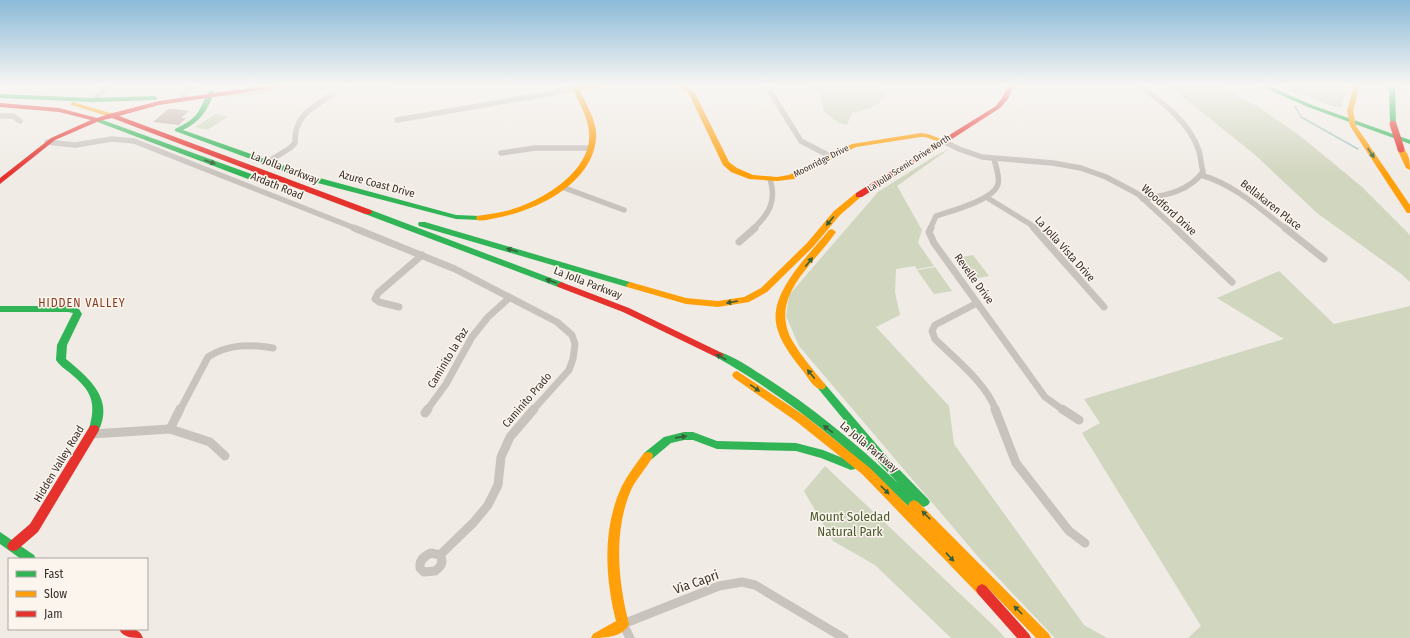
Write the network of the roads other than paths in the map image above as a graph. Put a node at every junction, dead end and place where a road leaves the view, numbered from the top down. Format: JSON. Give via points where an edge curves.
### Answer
{"nodes":[{"id":1,"x":77,"y":115,"type":"edge"},
{"id":2,"x":111,"y":115,"type":"joint"},
{"id":3,"x":202,"y":115,"type":"edge"},
{"id":4,"x":304,"y":115,"type":"edge"},
{"id":5,"x":427,"y":115,"type":"edge"},
{"id":6,"x":587,"y":115,"type":"edge"},
{"id":7,"x":703,"y":115,"type":"edge"},
{"id":8,"x":784,"y":115,"type":"edge"},
{"id":9,"x":986,"y":115,"type":"edge"},
{"id":10,"x":1175,"y":115,"type":"edge"},
{"id":11,"x":1335,"y":115,"type":"edge"},
{"id":12,"x":1350,"y":115,"type":"edge"},
{"id":13,"x":1393,"y":115,"type":"edge"},
{"id":14,"x":0,"y":116,"type":"edge"},
{"id":15,"x":97,"y":120,"type":"junction"},
{"id":16,"x":397,"y":120,"type":"dead end"},
{"id":17,"x":1350,"y":120,"type":"junction"},
{"id":18,"x":20,"y":121,"type":"dead end"},
{"id":19,"x":944,"y":141,"type":"junction"},
{"id":20,"x":47,"y":142,"type":"junction"},
{"id":21,"x":1410,"y":142,"type":"edge"},
{"id":22,"x":152,"y":148,"type":"junction"},
{"id":23,"x":590,"y":148,"type":"junction"},
{"id":24,"x":179,"y":151,"type":"junction"},
{"id":25,"x":502,"y":153,"type":"dead end"},
{"id":26,"x":830,"y":156,"type":"junction"},
{"id":27,"x":994,"y":159,"type":"junction"},
{"id":28,"x":266,"y":163,"type":"junction"},
{"id":29,"x":1410,"y":168,"type":"edge"},
{"id":30,"x":1201,"y":175,"type":"junction"},
{"id":31,"x":770,"y":179,"type":"junction"},
{"id":32,"x":0,"y":182,"type":"edge"},
{"id":33,"x":562,"y":187,"type":"junction"},
{"id":34,"x":308,"y":190,"type":"junction"},
{"id":35,"x":859,"y":196,"type":"junction"},
{"id":36,"x":986,"y":197,"type":"junction"},
{"id":37,"x":1143,"y":199,"type":"junction"},
{"id":38,"x":624,"y":210,"type":"dead end"},
{"id":39,"x":1410,"y":211,"type":"edge"},
{"id":40,"x":739,"y":242,"type":"dead end"},
{"id":41,"x":422,"y":255,"type":"junction"},
{"id":42,"x":1324,"y":259,"type":"dead end"},
{"id":43,"x":1232,"y":282,"type":"dead end"},
{"id":44,"x":491,"y":289,"type":"joint"},
{"id":45,"x":509,"y":298,"type":"junction"},
{"id":46,"x":977,"y":303,"type":"junction"},
{"id":47,"x":398,"y":307,"type":"dead end"},
{"id":48,"x":1104,"y":307,"type":"dead end"},
{"id":49,"x":0,"y":308,"type":"edge"},
{"id":50,"x":273,"y":348,"type":"dead end"},
{"id":51,"x":425,"y":413,"type":"dead end"},
{"id":52,"x":1078,"y":420,"type":"dead end"},
{"id":53,"x":170,"y":429,"type":"junction"},
{"id":54,"x":92,"y":434,"type":"junction"},
{"id":55,"x":225,"y":456,"type":"dead end"},
{"id":56,"x":866,"y":471,"type":"junction"},
{"id":57,"x":0,"y":538,"type":"edge"},
{"id":58,"x":1085,"y":543,"type":"dead end"},
{"id":59,"x":13,"y":546,"type":"junction"},
{"id":60,"x":440,"y":555,"type":"dead end"},
{"id":61,"x":29,"y":558,"type":"edge"},
{"id":62,"x":981,"y":574,"type":"junction"},
{"id":63,"x":623,"y":624,"type":"junction"},
{"id":64,"x":126,"y":630,"type":"edge"},
{"id":65,"x":137,"y":638,"type":"edge"},
{"id":66,"x":597,"y":638,"type":"edge"},
{"id":67,"x":630,"y":638,"type":"edge"},
{"id":68,"x":844,"y":638,"type":"edge"},
{"id":69,"x":1025,"y":638,"type":"edge"},
{"id":70,"x":1045,"y":638,"type":"edge"}],
"edges":[{"from":1,"to":15,"type":"main road","name":"La Jolla Parkway"},
{"from":2,"to":15,"type":"main road"},
{"from":2,"to":34,"type":"main road","name":"La Jolla Parkway"},
{"from":3,"to":28,"type":"main road","name":"Azure Coast Drive","via":[[177,130]]},
{"from":4,"to":28,"type":"street","via":[[295,130],[295,143]]},
{"from":5,"to":16,"type":"street"},
{"from":6,"to":23,"type":"main road","name":"Azure Coast Drive","via":[[594,138]]},
{"from":7,"to":31,"type":"main road","name":"Moonridge Drive","via":[[726,163],[742,174]]},
{"from":8,"to":26,"type":"street","via":[[801,141]]},
{"from":9,"to":19,"type":"main road","name":"La Jolla Scenic Drive North"},
{"from":10,"to":30,"type":"street","via":[[1194,139],[1203,172]]},
{"from":11,"to":17,"type":"main road"},
{"from":12,"to":17,"type":"main road"},
{"from":13,"to":29,"type":"main road","bridge":true,"via":[[1401,149]]},
{"from":14,"to":18,"type":"street","via":[[13,116]]},
{"from":15,"to":20,"type":"main road"},
{"from":15,"to":24,"type":"main road","name":"La Jolla Parkway"},
{"from":17,"to":21,"type":"main road"},
{"from":17,"to":39,"type":"main road","one_way":true},
{"from":19,"to":26,"type":"main road","name":"Moonridge Drive","via":[[926,134],[854,145]]},
{"from":19,"to":27,"type":"street","name":"Woodford Drive","via":[[973,155]]},
{"from":19,"to":35,"type":"main road","name":"La Jolla Scenic Drive North"},
{"from":20,"to":22,"type":"street","name":"Ardath Road","via":[[72,146],[122,138]]},
{"from":20,"to":32,"type":"main road"},
{"from":22,"to":24,"type":"main road","via":[[163,147]]},
{"from":22,"to":41,"type":"street","name":"Ardath Road"},
{"from":23,"to":25,"type":"street","via":[[535,148]]},
{"from":23,"to":33,"type":"main road","name":"Azure Coast Drive","via":[[588,157]]},
{"from":24,"to":56,"type":"main road","name":"La Jolla Parkway","one_way":true,"via":[[641,325],[745,380],[801,419]]},
{"from":26,"to":31,"type":"main road","name":"Moonridge Drive","via":[[791,177]]},
{"from":27,"to":36,"type":"street","via":[[998,176],[997,186]]},
{"from":27,"to":37,"type":"street","name":"Woodford Drive","via":[[1053,163],[1081,168],[1119,183]]},
{"from":28,"to":33,"type":"main road","name":"Azure Coast Drive","via":[[313,179],[456,217],[485,218],[517,210]]},
{"from":30,"to":37,"type":"street","via":[[1183,189],[1171,194]]},
{"from":30,"to":42,"type":"street","name":"Bellakaren Place","via":[[1235,189]]},
{"from":31,"to":40,"type":"street","via":[[774,192],[765,216],[751,233]]},
{"from":33,"to":38,"type":"street"},
{"from":35,"to":34,"type":"main road","one_way":true,"via":[[837,212],[810,245],[764,290],[746,300],[718,304],[686,301]]},
{"from":62,"to":34,"type":"main road","name":"La Jolla Parkway","one_way":true,"via":[[880,471],[806,411],[728,360],[626,310]]},
{"from":62,"to":35,"type":"main road","one_way":true,"via":[[957,538],[885,462],[808,370],[786,339],[781,326],[782,300],[790,286]]},
{"from":36,"to":46,"type":"street","name":"Revelle Drive","via":[[936,216],[929,232],[934,243]]},
{"from":36,"to":48,"type":"street","name":"La Jolla Vista Drive","via":[[1030,224]]},
{"from":37,"to":43,"type":"street","name":"Woodford Drive"},
{"from":41,"to":44,"type":"street","name":"Ardath Road","via":[[455,269]]},
{"from":41,"to":47,"type":"street","via":[[378,293],[375,299]]},
{"from":44,"to":45,"type":"street","name":"Caminito Prado"},
{"from":45,"to":51,"type":"street","name":"Caminito la Paz","via":[[488,317],[472,338],[446,384]]},
{"from":45,"to":60,"type":"street","name":"Caminito Prado","via":[[557,322],[572,335],[575,344],[573,359],[569,370],[510,437],[501,457],[498,485],[488,505]]},
{"from":46,"to":52,"type":"street","name":"Revelle Drive","via":[[1045,397]]},
{"from":46,"to":58,"type":"street","via":[[935,325],[932,331],[935,339],[979,383],[992,401],[1016,463],[1069,531]]},
{"from":49,"to":54,"type":"main road","name":"Hidden Valley Road","via":[[76,311],[78,314],[62,345],[61,360],[92,388],[97,397],[100,406]]},
{"from":50,"to":53,"type":"street","via":[[258,345],[214,351],[208,357]]},
{"from":53,"to":54,"type":"street"},
{"from":53,"to":55,"type":"street","via":[[210,442]]},
{"from":54,"to":59,"type":"main road","name":"Hidden Valley Road","via":[[34,528]]},
{"from":63,"to":56,"type":"main road","one_way":true,"via":[[618,611],[613,570],[616,528],[623,497],[648,456],[668,440],[680,436],[693,436],[717,445],[796,447]]},
{"from":56,"to":69,"type":"main road","name":"La Jolla Parkway","one_way":true,"via":[[951,557]]},
{"from":57,"to":59,"type":"main road"},
{"from":59,"to":61,"type":"main road"},
{"from":70,"to":62,"type":"main road","name":"La Jolla Parkway","one_way":true},
{"from":63,"to":66,"type":"main road","name":"Via Capri"},
{"from":63,"to":67,"type":"street"},
{"from":63,"to":68,"type":"street","name":"Via Capri","via":[[719,586],[742,582],[755,585]]},
{"from":64,"to":65,"type":"main road"}]}
